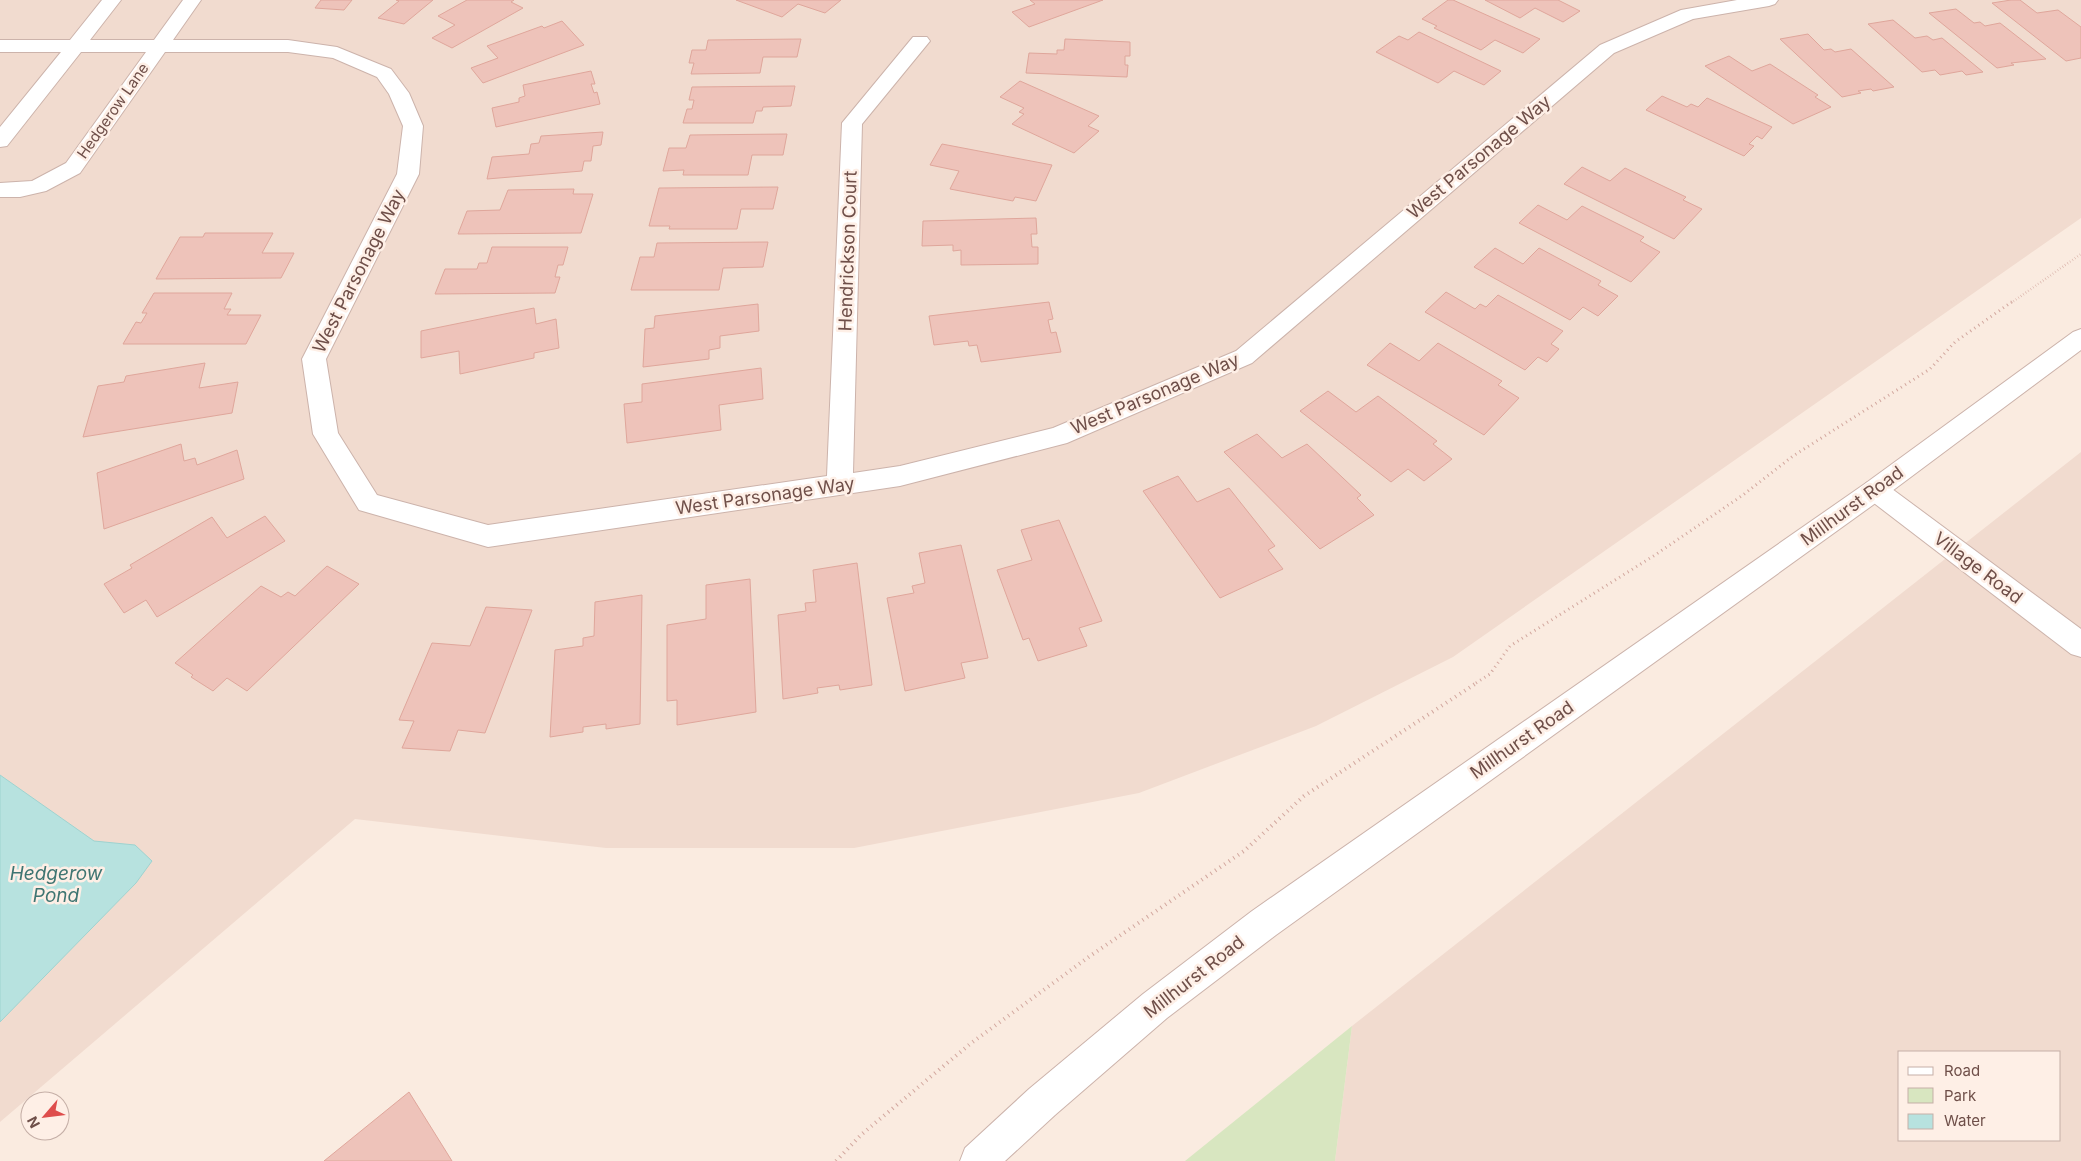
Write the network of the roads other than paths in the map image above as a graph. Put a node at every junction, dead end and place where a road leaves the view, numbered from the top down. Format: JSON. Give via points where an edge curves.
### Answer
{"nodes":[{"id":1,"x":112,"y":0,"type":"edge"},
{"id":2,"x":192,"y":0,"type":"edge"},
{"id":3,"x":1769,"y":0,"type":"edge"},
{"id":4,"x":920,"y":41,"type":"dead end"},
{"id":5,"x":0,"y":46,"type":"edge"},
{"id":6,"x":76,"y":46,"type":"junction"},
{"id":7,"x":160,"y":46,"type":"junction"},
{"id":8,"x":0,"y":141,"type":"edge"},
{"id":9,"x":4,"y":196,"type":"edge"},
{"id":10,"x":2081,"y":338,"type":"edge"},
{"id":11,"x":840,"y":485,"type":"junction"},
{"id":12,"x":1875,"y":490,"type":"junction"},
{"id":13,"x":2081,"y":645,"type":"edge"},
{"id":14,"x":978,"y":1161,"type":"edge"}],
"edges":[{"from":1,"to":6,"type":"street"},
{"from":2,"to":7,"type":"street","name":"Hedgerow Lane"},
{"from":3,"to":11,"type":"street","name":"West Parsonage Way","via":[[1688,14],[1607,49],[1244,357],[1058,436],[900,476]]},
{"from":4,"to":11,"type":"street","name":"Hendrickson Court","via":[[852,123]]},
{"from":5,"to":6,"type":"street","name":"West Parsonage Way"},
{"from":6,"to":7,"type":"street","name":"West Parsonage Way"},
{"from":6,"to":8,"type":"street"},
{"from":7,"to":9,"type":"street","name":"Hedgerow Lane","via":[[73,168],[45,184]]},
{"from":7,"to":11,"type":"street","name":"West Parsonage Way","via":[[288,46],[337,53],[384,73],[399,93],[413,126],[408,174],[314,359],[326,434],[368,503],[488,536]]},
{"from":10,"to":12,"type":"street","name":"Millhurst Road"},
{"from":12,"to":13,"type":"street","name":"Village Road"},
{"from":12,"to":14,"type":"street","name":"Millhurst Road","via":[[1264,923],[1155,1006]]}]}
